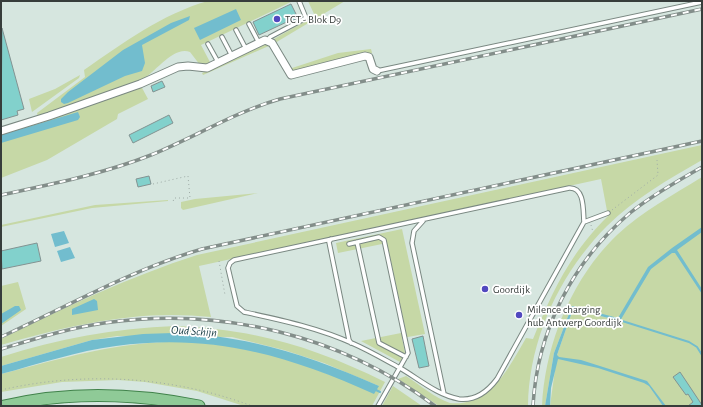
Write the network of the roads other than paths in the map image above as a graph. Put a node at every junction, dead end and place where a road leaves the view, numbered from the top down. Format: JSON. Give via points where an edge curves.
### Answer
{"nodes":[{"id":1,"x":299,"y":1,"type":"edge"},
{"id":2,"x":702,"y":2,"type":"edge"},
{"id":3,"x":249,"y":24,"type":"dead end"},
{"id":4,"x":236,"y":30,"type":"dead end"},
{"id":5,"x":222,"y":37,"type":"dead end"},
{"id":6,"x":268,"y":40,"type":"junction"},
{"id":7,"x":259,"y":43,"type":"junction"},
{"id":8,"x":208,"y":44,"type":"dead end"},
{"id":9,"x":246,"y":49,"type":"junction"},
{"id":10,"x":232,"y":56,"type":"junction"},
{"id":11,"x":218,"y":63,"type":"junction"},
{"id":12,"x":377,"y":71,"type":"joint"},
{"id":13,"x":1,"y":131,"type":"edge"},
{"id":14,"x":608,"y":213,"type":"road end"},
{"id":15,"x":428,"y":219,"type":"junction"},
{"id":16,"x":584,"y":222,"type":"junction"},
{"id":17,"x":331,"y":240,"type":"junction"},
{"id":18,"x":357,"y":242,"type":"junction"},
{"id":19,"x":349,"y":244,"type":"dead end"},
{"id":20,"x":351,"y":343,"type":"junction"},
{"id":21,"x":406,"y":358,"type":"junction"},
{"id":22,"x":400,"y":368,"type":"junction"},
{"id":23,"x":444,"y":394,"type":"junction"},
{"id":24,"x":4,"y":406,"type":"edge"},
{"id":25,"x":200,"y":406,"type":"edge"},
{"id":26,"x":378,"y":406,"type":"edge"}],
"edges":[{"from":1,"to":6,"type":"lane","via":[[306,18]]},
{"from":2,"to":12,"type":"lane"},
{"from":3,"to":7,"type":"lane"},
{"from":4,"to":9,"type":"lane"},
{"from":5,"to":10,"type":"lane"},
{"from":6,"to":7,"type":"street"},
{"from":6,"to":12,"type":"street","via":[[291,74],[365,56],[370,59],[373,69]]},
{"from":7,"to":9,"type":"street"},
{"from":8,"to":11,"type":"lane"},
{"from":9,"to":10,"type":"street"},
{"from":10,"to":11,"type":"street"},
{"from":11,"to":13,"type":"street","via":[[203,69],[178,67],[145,82]]},
{"from":14,"to":16,"type":"lane"},
{"from":15,"to":16,"type":"lane","via":[[573,188],[578,190],[581,196]]},
{"from":15,"to":17,"type":"lane"},
{"from":15,"to":23,"type":"lane","via":[[422,221],[414,231],[412,243]]},
{"from":16,"to":23,"type":"lane","via":[[492,386],[470,399]]},
{"from":17,"to":20,"type":"lane","via":[[329,242]]},
{"from":17,"to":20,"type":"lane","via":[[234,260],[229,266],[229,271],[237,306],[241,310],[299,324]]},
{"from":18,"to":19,"type":"lane"},
{"from":18,"to":21,"type":"lane","via":[[379,343]]},
{"from":18,"to":21,"type":"lane","via":[[379,237],[384,240],[408,353]]},
{"from":20,"to":22,"type":"lane"},
{"from":21,"to":22,"type":"lane"},
{"from":22,"to":23,"type":"lane"},
{"from":22,"to":26,"type":"lane"},
{"from":24,"to":25,"type":"main road","via":[[77,396],[109,395],[143,397]]}]}
